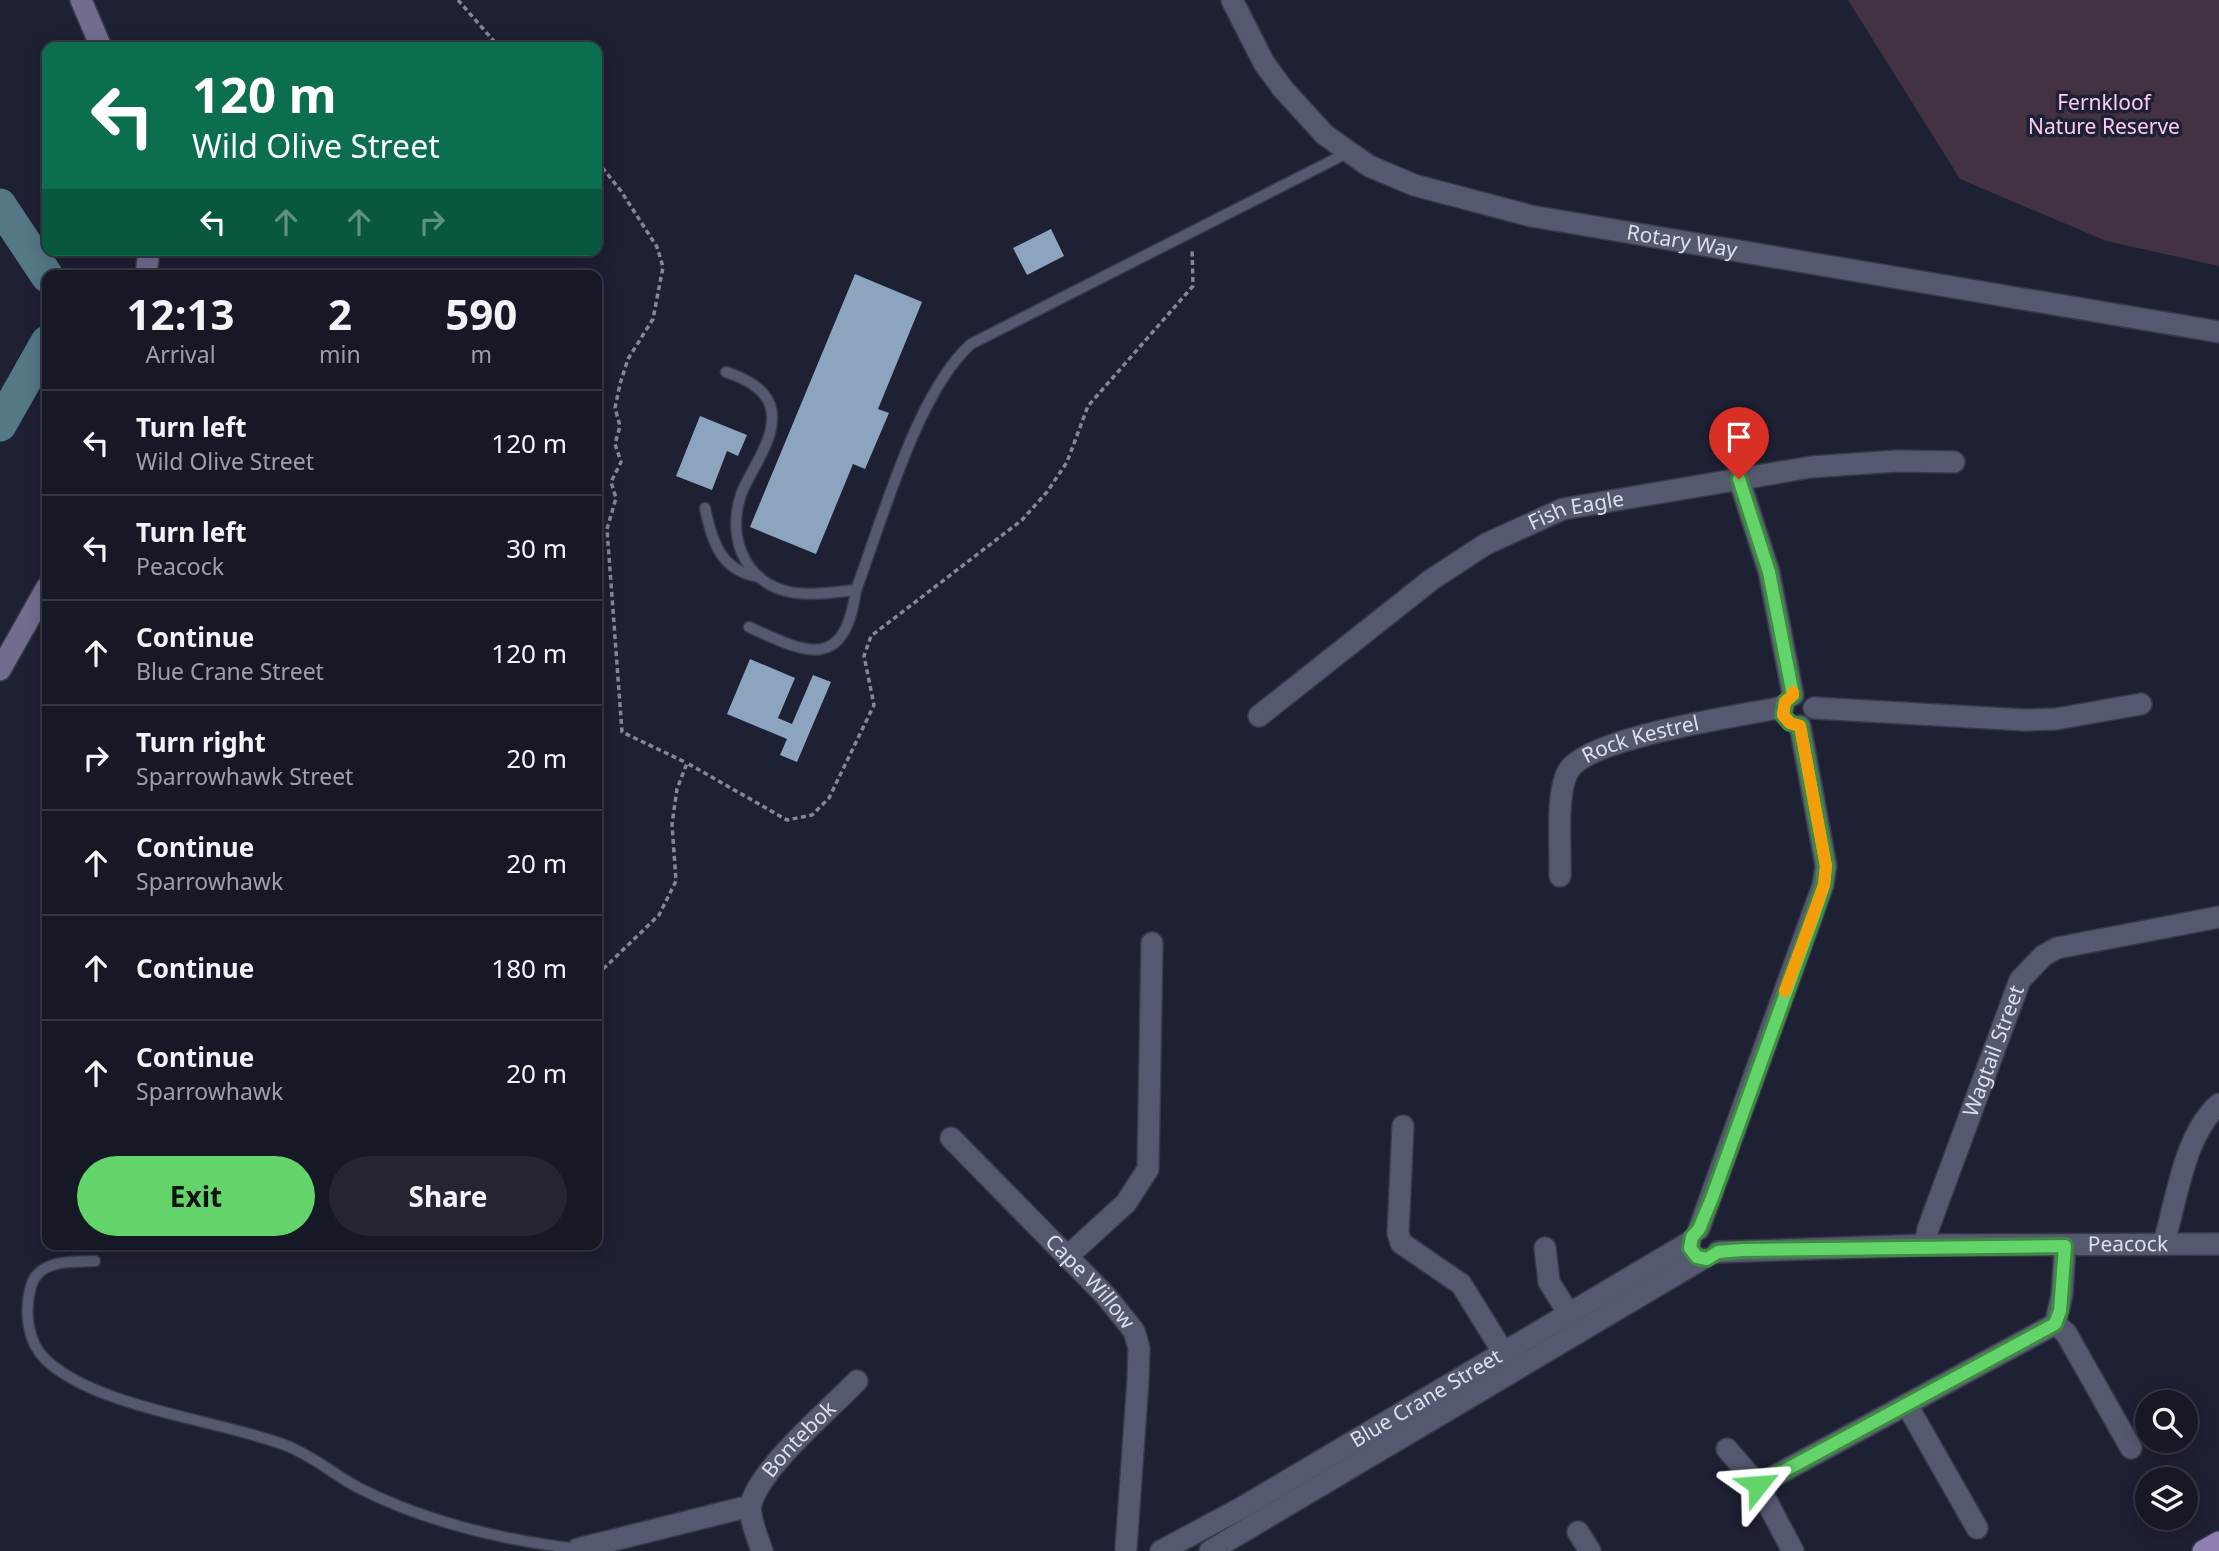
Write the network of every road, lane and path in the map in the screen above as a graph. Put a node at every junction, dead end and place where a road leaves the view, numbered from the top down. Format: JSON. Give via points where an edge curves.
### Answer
{"nodes":[{"id":1,"x":81,"y":0,"type":"edge"},
{"id":2,"x":458,"y":0,"type":"edge"},
{"id":3,"x":1231,"y":0,"type":"edge"},
{"id":4,"x":99,"y":42,"type":"edge"},
{"id":5,"x":495,"y":42,"type":"edge"},
{"id":6,"x":1347,"y":153,"type":"junction"},
{"id":7,"x":602,"y":167,"type":"edge"},
{"id":8,"x":1190,"y":232,"type":"junction"},
{"id":9,"x":2219,"y":332,"type":"edge"},
{"id":10,"x":726,"y":372,"type":"dead end"},
{"id":11,"x":1954,"y":462,"type":"dead end"},
{"id":12,"x":1739,"y":479,"type":"junction"},
{"id":13,"x":705,"y":508,"type":"dead end"},
{"id":14,"x":759,"y":577,"type":"junction"},
{"id":15,"x":856,"y":590,"type":"junction"},
{"id":16,"x":42,"y":596,"type":"edge"},
{"id":17,"x":749,"y":627,"type":"dead end"},
{"id":18,"x":0,"y":670,"type":"edge"},
{"id":19,"x":1788,"y":701,"type":"junction"},
{"id":20,"x":2141,"y":704,"type":"dead end"},
{"id":21,"x":1814,"y":708,"type":"junction"},
{"id":22,"x":1259,"y":716,"type":"dead end"},
{"id":23,"x":1800,"y":726,"type":"junction"},
{"id":24,"x":687,"y":763,"type":"junction"},
{"id":25,"x":1560,"y":876,"type":"dead end"},
{"id":26,"x":2219,"y":917,"type":"edge"},
{"id":27,"x":1152,"y":943,"type":"dead end"},
{"id":28,"x":602,"y":970,"type":"edge"},
{"id":29,"x":2219,"y":1104,"type":"edge"},
{"id":30,"x":1403,"y":1126,"type":"dead end"},
{"id":31,"x":951,"y":1138,"type":"dead end"},
{"id":32,"x":1707,"y":1242,"type":"junction"},
{"id":33,"x":2165,"y":1242,"type":"junction"},
{"id":34,"x":2219,"y":1244,"type":"edge"},
{"id":35,"x":1925,"y":1245,"type":"junction"},
{"id":36,"x":2065,"y":1246,"type":"junction"},
{"id":37,"x":1545,"y":1248,"type":"dead end"},
{"id":38,"x":1068,"y":1256,"type":"junction"},
{"id":39,"x":95,"y":1261,"type":"dead end"},
{"id":40,"x":1569,"y":1314,"type":"junction"},
{"id":41,"x":2055,"y":1324,"type":"junction"},
{"id":42,"x":1508,"y":1361,"type":"junction"},
{"id":43,"x":857,"y":1381,"type":"dead end"},
{"id":44,"x":1907,"y":1405,"type":"junction"},
{"id":45,"x":2131,"y":1448,"type":"dead end"},
{"id":46,"x":1727,"y":1449,"type":"dead end"},
{"id":47,"x":1758,"y":1485,"type":"junction"},
{"id":48,"x":750,"y":1506,"type":"junction"},
{"id":49,"x":1977,"y":1528,"type":"dead end"},
{"id":50,"x":1578,"y":1532,"type":"dead end"},
{"id":51,"x":2219,"y":1542,"type":"edge"},
{"id":52,"x":578,"y":1549,"type":"edge"},
{"id":53,"x":1127,"y":1550,"type":"edge"},
{"id":54,"x":762,"y":1551,"type":"edge"},
{"id":55,"x":1161,"y":1551,"type":"edge"},
{"id":56,"x":1210,"y":1551,"type":"edge"},
{"id":57,"x":1590,"y":1551,"type":"edge"},
{"id":58,"x":1793,"y":1551,"type":"edge"},
{"id":59,"x":2203,"y":1551,"type":"edge"}],
"edges":[{"from":1,"to":4,"type":"main road"},
{"from":2,"to":5,"type":"path"},
{"from":3,"to":6,"type":"street","name":"Rotary Way","via":[[1283,89]]},
{"from":6,"to":8,"type":"lane"},
{"from":6,"to":9,"type":"street","name":"Rotary Way","via":[[1415,185],[1531,216]]},
{"from":7,"to":24,"type":"path","via":[[657,247],[663,267],[653,319],[628,359],[615,408],[620,426],[615,443],[621,462],[611,482],[616,498],[607,529],[622,732]]},
{"from":8,"to":15,"type":"lane","via":[[990,332],[957,356],[915,436]]},
{"from":8,"to":24,"type":"path","via":[[1193,286],[1088,406],[1068,462],[1047,492],[1022,520],[871,636],[864,656],[874,705],[830,797],[812,815],[787,820]]},
{"from":10,"to":14,"type":"lane","via":[[754,384],[764,394],[772,415],[734,526],[738,548]]},
{"from":11,"to":12,"type":"street","name":"Fish Eagle","via":[[1811,467]]},
{"from":12,"to":19,"type":"street","via":[[1769,572]]},
{"from":12,"to":22,"type":"street","name":"Fish Eagle","via":[[1563,509],[1486,544],[1431,580]]},
{"from":13,"to":14,"type":"lane","via":[[718,551],[736,571]]},
{"from":14,"to":15,"type":"lane","via":[[797,593]]},
{"from":15,"to":17,"type":"lane","via":[[843,635],[823,649],[800,650]]},
{"from":16,"to":18,"type":"main road"},
{"from":19,"to":21,"type":"street","via":[[1809,698]]},
{"from":19,"to":23,"type":"street","via":[[1786,720]]},
{"from":19,"to":25,"type":"street","name":"Rock Kestrel","via":[[1613,743],[1579,758],[1569,770],[1562,795]]},
{"from":20,"to":21,"type":"street","via":[[2025,720]]},
{"from":21,"to":23,"type":"street","via":[[1811,719]]},
{"from":23,"to":32,"type":"street","via":[[1824,856],[1824,885],[1712,1198]]},
{"from":24,"to":28,"type":"path","via":[[677,789],[672,824],[676,881],[659,915]]},
{"from":26,"to":35,"type":"street","name":"Wagtail Street","via":[[2057,948],[2020,980]]},
{"from":27,"to":38,"type":"street","via":[[1148,1169],[1126,1203]]},
{"from":29,"to":33,"type":"street","via":[[2200,1127],[2190,1151]]},
{"from":30,"to":42,"type":"street","via":[[1401,1244],[1461,1284]]},
{"from":31,"to":38,"type":"street","name":"Cape Willow"},
{"from":32,"to":35,"type":"street","name":"Peacock","via":[[1742,1250]]},
{"from":32,"to":40,"type":"street","name":"Blue Crane Street"},
{"from":32,"to":42,"type":"street","name":"Blue Crane Street"},
{"from":33,"to":34,"type":"street","name":"Peacock"},
{"from":33,"to":36,"type":"street","name":"Peacock"},
{"from":35,"to":36,"type":"street","name":"Peacock"},
{"from":36,"to":41,"type":"street"},
{"from":37,"to":40,"type":"street","via":[[1549,1282]]},
{"from":38,"to":53,"type":"street","name":"Cape Willow","via":[[1128,1321],[1139,1348]]},
{"from":39,"to":52,"type":"lane","via":[[51,1265],[40,1270],[30,1290],[32,1340],[48,1362],[66,1375],[169,1413],[288,1446],[398,1506],[513,1542]]},
{"from":40,"to":42,"type":"street","name":"Blue Crane Street"},
{"from":41,"to":44,"type":"street"},
{"from":41,"to":45,"type":"street","via":[[2066,1333]]},
{"from":42,"to":55,"type":"street","name":"Blue Crane Street"},
{"from":42,"to":56,"type":"street","name":"Blue Crane Street"},
{"from":43,"to":48,"type":"street","name":"Bontebok","via":[[771,1469]]},
{"from":44,"to":47,"type":"street"},
{"from":44,"to":49,"type":"street"},
{"from":46,"to":47,"type":"street"},
{"from":47,"to":58,"type":"street"},
{"from":48,"to":52,"type":"street"},
{"from":48,"to":54,"type":"street"},
{"from":50,"to":57,"type":"street"},
{"from":51,"to":59,"type":"main road"}]}
